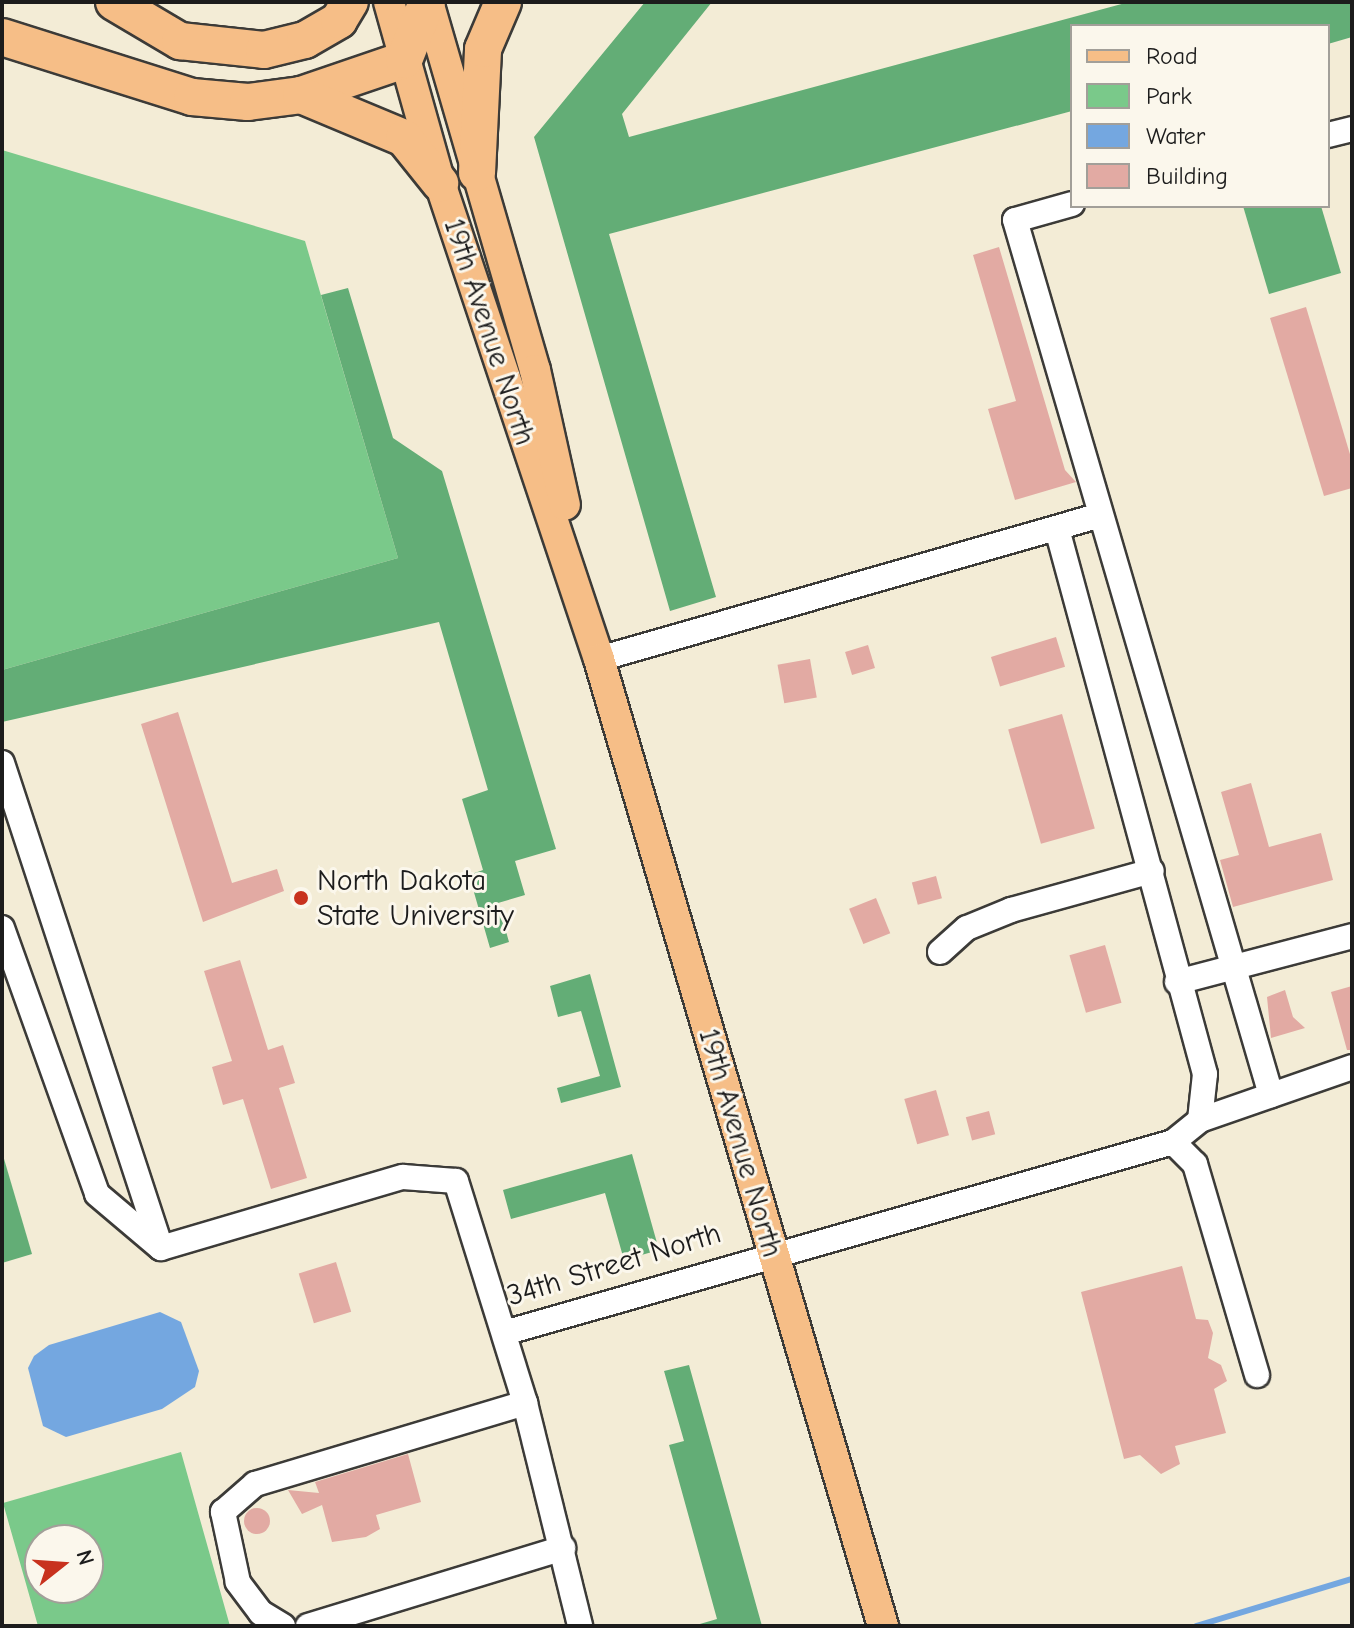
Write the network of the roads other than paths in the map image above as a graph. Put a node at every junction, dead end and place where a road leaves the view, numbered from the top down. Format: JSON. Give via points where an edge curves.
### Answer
{"nodes":[{"id":1,"x":114,"y":2,"type":"edge"},
{"id":2,"x":350,"y":2,"type":"edge"},
{"id":3,"x":389,"y":2,"type":"edge"},
{"id":4,"x":427,"y":2,"type":"edge"},
{"id":5,"x":503,"y":2,"type":"edge"},
{"id":6,"x":2,"y":37,"type":"edge"},
{"id":7,"x":404,"y":60,"type":"junction"},
{"id":8,"x":301,"y":95,"type":"junction"},
{"id":9,"x":1352,"y":129,"type":"edge"},
{"id":10,"x":1330,"y":134,"type":"edge"},
{"id":11,"x":477,"y":173,"type":"junction"},
{"id":12,"x":440,"y":183,"type":"junction"},
{"id":13,"x":1070,"y":205,"type":"edge"},
{"id":14,"x":1101,"y":515,"type":"junction"},
{"id":15,"x":1057,"y":529,"type":"junction"},
{"id":16,"x":599,"y":659,"type":"junction"},
{"id":17,"x":2,"y":763,"type":"edge"},
{"id":18,"x":1152,"y":871,"type":"junction"},
{"id":19,"x":2,"y":928,"type":"edge"},
{"id":20,"x":1352,"y":936,"type":"edge"},
{"id":21,"x":940,"y":952,"type":"dead end"},
{"id":22,"x":1232,"y":967,"type":"junction"},
{"id":23,"x":1177,"y":982,"type":"junction"},
{"id":24,"x":1352,"y":1067,"type":"edge"},
{"id":25,"x":1271,"y":1095,"type":"junction"},
{"id":26,"x":1200,"y":1120,"type":"junction"},
{"id":27,"x":1173,"y":1142,"type":"junction"},
{"id":28,"x":161,"y":1248,"type":"junction"},
{"id":29,"x":772,"y":1251,"type":"junction"},
{"id":30,"x":504,"y":1333,"type":"junction"},
{"id":31,"x":1257,"y":1375,"type":"dead end"},
{"id":32,"x":525,"y":1403,"type":"junction"},
{"id":33,"x":563,"y":1548,"type":"junction"},
{"id":34,"x":283,"y":1626,"type":"edge"},
{"id":35,"x":308,"y":1626,"type":"edge"},
{"id":36,"x":580,"y":1626,"type":"edge"},
{"id":37,"x":883,"y":1626,"type":"edge"}],
"edges":[{"from":1,"to":2,"type":"highway","via":[[180,41],[264,50],[317,33],[339,20]]},
{"from":3,"to":7,"type":"main road","name":"19th Avenue North"},
{"from":4,"to":7,"type":"highway"},
{"from":4,"to":11,"type":"main road","name":"19th Avenue North"},
{"from":5,"to":11,"type":"highway","via":[[483,49]]},
{"from":6,"to":8,"type":"highway","via":[[192,97],[248,102]]},
{"from":7,"to":8,"type":"highway"},
{"from":7,"to":12,"type":"main road","name":"19th Avenue North"},
{"from":8,"to":12,"type":"highway","via":[[404,138]]},
{"from":9,"to":10,"type":"street"},
{"from":11,"to":16,"type":"main road","name":"19th Avenue North","via":[[535,370]]},
{"from":12,"to":16,"type":"main road","name":"19th Avenue North"},
{"from":13,"to":14,"type":"street","via":[[1015,220]]},
{"from":14,"to":15,"type":"street"},
{"from":14,"to":22,"type":"street"},
{"from":15,"to":16,"type":"street"},
{"from":15,"to":18,"type":"street"},
{"from":16,"to":29,"type":"main road","name":"19th Avenue North"},
{"from":17,"to":28,"type":"street"},
{"from":18,"to":21,"type":"street","via":[[1011,910],[967,928]]},
{"from":18,"to":23,"type":"street"},
{"from":19,"to":28,"type":"street","via":[[97,1194]]},
{"from":20,"to":22,"type":"street"},
{"from":22,"to":23,"type":"street"},
{"from":22,"to":25,"type":"street"},
{"from":23,"to":26,"type":"street","via":[[1205,1074]]},
{"from":24,"to":25,"type":"street"},
{"from":25,"to":26,"type":"street"},
{"from":26,"to":27,"type":"street"},
{"from":27,"to":29,"type":"street","name":"34th Street North"},
{"from":27,"to":31,"type":"street","via":[[1195,1164]]},
{"from":28,"to":30,"type":"street","name":"34th Street North","via":[[403,1177],[456,1181]]},
{"from":29,"to":30,"type":"street","name":"34th Street North"},
{"from":29,"to":37,"type":"main road","name":"19th Avenue North"},
{"from":30,"to":32,"type":"street"},
{"from":32,"to":33,"type":"street"},
{"from":32,"to":34,"type":"street","via":[[255,1484],[223,1512],[238,1582],[261,1613]]},
{"from":33,"to":35,"type":"street"},
{"from":33,"to":36,"type":"street"}]}
